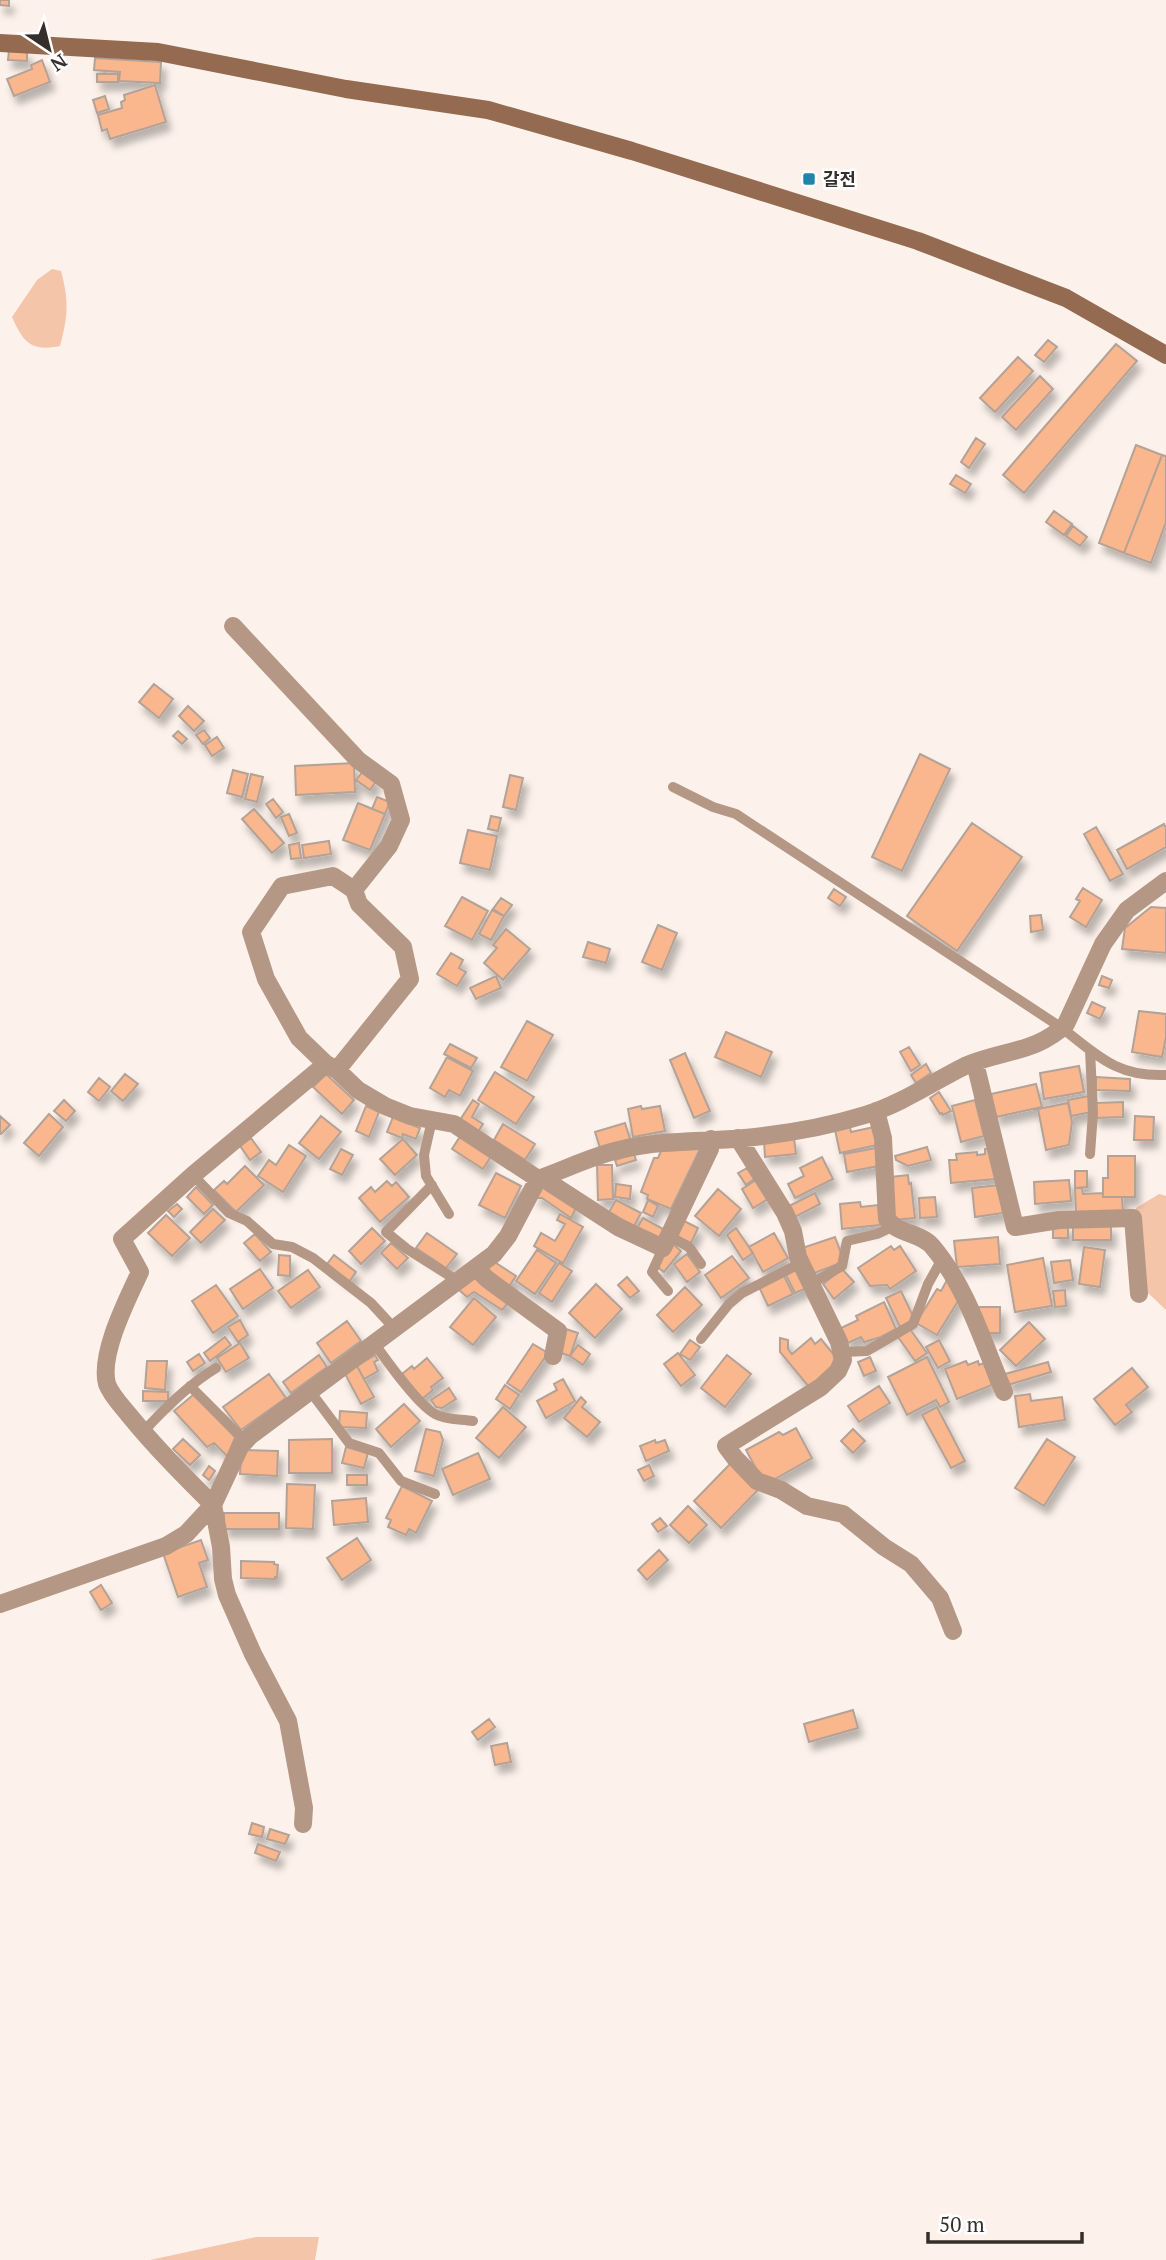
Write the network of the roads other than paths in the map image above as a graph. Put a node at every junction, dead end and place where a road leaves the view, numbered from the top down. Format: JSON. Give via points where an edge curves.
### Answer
{"nodes":[{"id":1,"x":0,"y":43,"type":"edge"},
{"id":2,"x":1166,"y":355,"type":"edge"},
{"id":3,"x":233,"y":626,"type":"dead end"},
{"id":4,"x":673,"y":787,"type":"dead end"},
{"id":5,"x":1166,"y":881,"type":"edge"},
{"id":6,"x":354,"y":890,"type":"junction"},
{"id":7,"x":1062,"y":1028,"type":"junction"},
{"id":8,"x":1090,"y":1050,"type":"junction"},
{"id":9,"x":975,"y":1063,"type":"junction"},
{"id":10,"x":331,"y":1067,"type":"junction"},
{"id":11,"x":1166,"y":1075,"type":"edge"},
{"id":12,"x":876,"y":1111,"type":"junction"},
{"id":13,"x":432,"y":1120,"type":"junction"},
{"id":14,"x":738,"y":1138,"type":"junction"},
{"id":15,"x":711,"y":1139,"type":"junction"},
{"id":16,"x":1090,"y":1154,"type":"dead end"},
{"id":17,"x":193,"y":1175,"type":"junction"},
{"id":18,"x":542,"y":1177,"type":"junction"},
{"id":19,"x":432,"y":1185,"type":"junction"},
{"id":20,"x":449,"y":1214,"type":"dead end"},
{"id":21,"x":894,"y":1226,"type":"junction"},
{"id":22,"x":666,"y":1242,"type":"junction"},
{"id":23,"x":942,"y":1259,"type":"junction"},
{"id":24,"x":801,"y":1262,"type":"junction"},
{"id":25,"x":701,"y":1264,"type":"dead end"},
{"id":26,"x":477,"y":1269,"type":"junction"},
{"id":27,"x":458,"y":1281,"type":"junction"},
{"id":28,"x":811,"y":1284,"type":"junction"},
{"id":29,"x":668,"y":1291,"type":"dead end"},
{"id":30,"x":1139,"y":1294,"type":"dead end"},
{"id":31,"x":394,"y":1328,"type":"junction"},
{"id":32,"x":701,"y":1339,"type":"dead end"},
{"id":33,"x":374,"y":1343,"type":"junction"},
{"id":34,"x":842,"y":1353,"type":"junction"},
{"id":35,"x":553,"y":1356,"type":"dead end"},
{"id":36,"x":216,"y":1368,"type":"dead end"},
{"id":37,"x":190,"y":1386,"type":"junction"},
{"id":38,"x":310,"y":1391,"type":"junction"},
{"id":39,"x":1004,"y":1392,"type":"dead end"},
{"id":40,"x":473,"y":1421,"type":"dead end"},
{"id":41,"x":143,"y":1432,"type":"junction"},
{"id":42,"x":245,"y":1441,"type":"junction"},
{"id":43,"x":435,"y":1494,"type":"dead end"},
{"id":44,"x":213,"y":1505,"type":"junction"},
{"id":45,"x":0,"y":1604,"type":"edge"},
{"id":46,"x":953,"y":1631,"type":"dead end"},
{"id":47,"x":303,"y":1824,"type":"dead end"}],
"edges":[{"from":1,"to":2,"type":"street","via":[[158,52],[346,89],[488,110],[918,241],[1066,298]]},
{"from":3,"to":6,"type":"street","via":[[358,761],[391,784],[401,820],[389,846]]},
{"from":4,"to":7,"type":"lane","via":[[736,814]]},
{"from":5,"to":7,"type":"street","via":[[1128,910],[1103,944]]},
{"from":6,"to":10,"type":"street","via":[[359,904],[403,947],[410,979]]},
{"from":6,"to":10,"type":"street","via":[[333,876],[282,886],[251,932],[266,979],[299,1038]]},
{"from":7,"to":8,"type":"lane"},
{"from":7,"to":9,"type":"street","via":[[1044,1042]]},
{"from":8,"to":11,"type":"lane","via":[[1126,1072]]},
{"from":8,"to":16,"type":"lane"},
{"from":9,"to":12,"type":"street"},
{"from":9,"to":30,"type":"street","via":[[1015,1227],[1059,1220],[1133,1218]]},
{"from":10,"to":13,"type":"street","via":[[386,1107]]},
{"from":10,"to":17,"type":"street"},
{"from":12,"to":14,"type":"street","via":[[805,1130]]},
{"from":12,"to":21,"type":"street","via":[[884,1138],[887,1218]]},
{"from":13,"to":18,"type":"street","via":[[454,1125]]},
{"from":13,"to":19,"type":"lane","via":[[424,1155]]},
{"from":14,"to":15,"type":"street"},
{"from":14,"to":24,"type":"street","via":[[785,1213]]},
{"from":15,"to":18,"type":"street","via":[[623,1149]]},
{"from":15,"to":22,"type":"street"},
{"from":17,"to":31,"type":"lane","via":[[229,1213],[247,1221],[273,1244],[313,1258],[371,1303]]},
{"from":17,"to":41,"type":"street","via":[[122,1239],[140,1272],[116,1322],[107,1382]]},
{"from":18,"to":22,"type":"street","via":[[618,1227]]},
{"from":18,"to":26,"type":"street","via":[[508,1236]]},
{"from":19,"to":20,"type":"lane"},
{"from":19,"to":27,"type":"lane","via":[[386,1232]]},
{"from":21,"to":23,"type":"street","via":[[930,1243]]},
{"from":21,"to":28,"type":"lane","via":[[847,1241],[842,1266]]},
{"from":22,"to":25,"type":"lane","via":[[689,1247]]},
{"from":22,"to":29,"type":"lane","via":[[652,1272]]},
{"from":23,"to":34,"type":"lane","via":[[912,1324],[867,1351]]},
{"from":23,"to":39,"type":"street","via":[[968,1300]]},
{"from":24,"to":28,"type":"street"},
{"from":24,"to":32,"type":"lane","via":[[742,1293]]},
{"from":26,"to":27,"type":"street"},
{"from":26,"to":35,"type":"street","via":[[558,1331]]},
{"from":27,"to":31,"type":"street"},
{"from":28,"to":34,"type":"street"},
{"from":31,"to":33,"type":"street"},
{"from":33,"to":38,"type":"street"},
{"from":33,"to":40,"type":"lane","via":[[430,1411]]},
{"from":34,"to":46,"type":"street","via":[[838,1371],[821,1387],[726,1446],[757,1481],[807,1506],[843,1514],[911,1564],[940,1598]]},
{"from":36,"to":37,"type":"lane"},
{"from":37,"to":41,"type":"lane"},
{"from":37,"to":42,"type":"lane"},
{"from":38,"to":42,"type":"street"},
{"from":38,"to":43,"type":"lane","via":[[349,1443],[379,1453],[401,1481]]},
{"from":41,"to":44,"type":"street"},
{"from":42,"to":44,"type":"street"},
{"from":44,"to":45,"type":"street","via":[[186,1534],[166,1546]]},
{"from":44,"to":47,"type":"street","via":[[227,1595],[289,1721]]}]}
